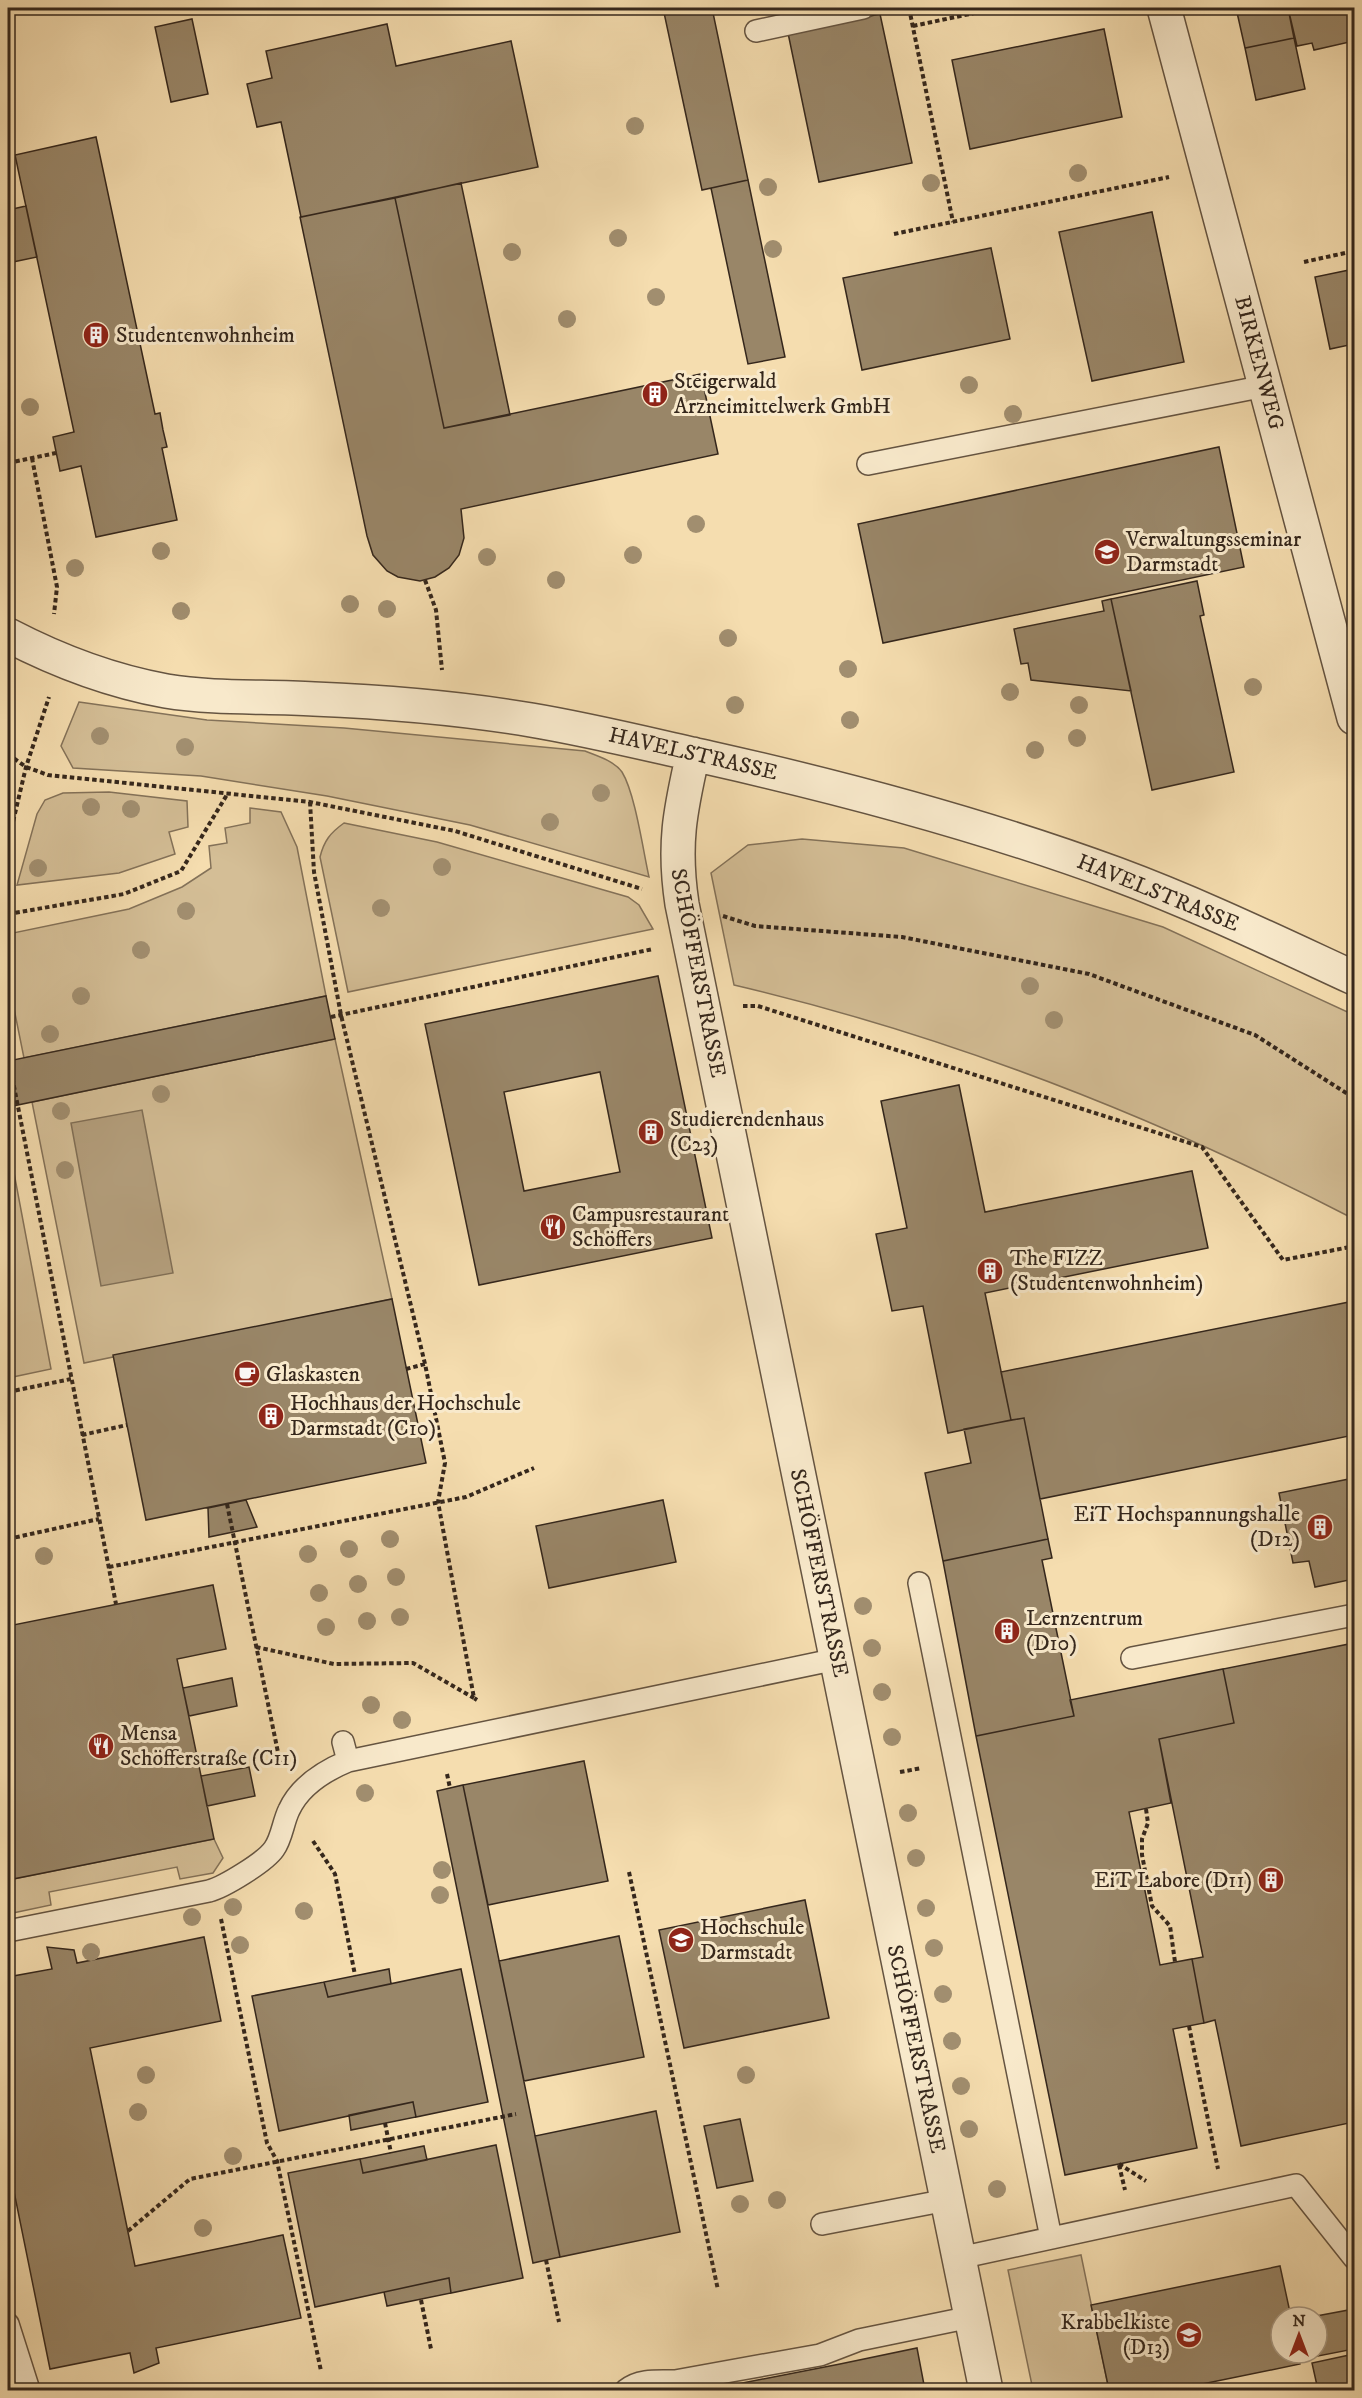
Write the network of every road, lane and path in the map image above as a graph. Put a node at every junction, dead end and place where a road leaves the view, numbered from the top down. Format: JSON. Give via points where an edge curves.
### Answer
{"nodes":[{"id":1,"x":863,"y":8,"type":"edge"},
{"id":2,"x":909,"y":8,"type":"edge"},
{"id":3,"x":998,"y":8,"type":"edge"},
{"id":4,"x":1164,"y":8,"type":"edge"},
{"id":5,"x":913,"y":26,"type":"junction"},
{"id":6,"x":756,"y":31,"type":"dead end"},
{"id":7,"x":1207,"y":168,"type":"junction"},
{"id":8,"x":953,"y":222,"type":"junction"},
{"id":9,"x":894,"y":234,"type":"dead end"},
{"id":10,"x":1354,"y":251,"type":"edge"},
{"id":11,"x":1304,"y":262,"type":"dead end"},
{"id":12,"x":1265,"y":386,"type":"junction"},
{"id":13,"x":56,"y":453,"type":"dead end"},
{"id":14,"x":32,"y":458,"type":"junction"},
{"id":15,"x":8,"y":463,"type":"edge"},
{"id":16,"x":868,"y":464,"type":"dead end"},
{"id":17,"x":425,"y":580,"type":"dead end"},
{"id":18,"x":8,"y":635,"type":"edge"},
{"id":19,"x":51,"y":656,"type":"junction"},
{"id":20,"x":446,"y":709,"type":"junction"},
{"id":21,"x":1354,"y":718,"type":"edge"},
{"id":22,"x":8,"y":754,"type":"edge"},
{"id":23,"x":693,"y":754,"type":"junction"},
{"id":24,"x":27,"y":767,"type":"junction"},
{"id":25,"x":228,"y":793,"type":"dead end"},
{"id":26,"x":310,"y":802,"type":"dead end"},
{"id":27,"x":8,"y":843,"type":"edge"},
{"id":28,"x":8,"y":914,"type":"edge"},
{"id":29,"x":690,"y":942,"type":"junction"},
{"id":30,"x":1354,"y":978,"type":"edge"},
{"id":31,"x":703,"y":1005,"type":"junction"},
{"id":32,"x":341,"y":1015,"type":"junction"},
{"id":33,"x":331,"y":1017,"type":"dead end"},
{"id":34,"x":8,"y":1056,"type":"edge"},
{"id":35,"x":1352,"y":1246,"type":"edge"},
{"id":36,"x":1354,"y":1270,"type":"edge"},
{"id":37,"x":425,"y":1364,"type":"junction"},
{"id":38,"x":406,"y":1369,"type":"dead end"},
{"id":39,"x":70,"y":1379,"type":"junction"},
{"id":40,"x":8,"y":1392,"type":"edge"},
{"id":41,"x":127,"y":1425,"type":"dead end"},
{"id":42,"x":82,"y":1435,"type":"junction"},
{"id":43,"x":534,"y":1468,"type":"dead end"},
{"id":44,"x":438,"y":1502,"type":"junction"},
{"id":45,"x":227,"y":1504,"type":"dead end"},
{"id":46,"x":99,"y":1519,"type":"junction"},
{"id":47,"x":8,"y":1539,"type":"edge"},
{"id":48,"x":235,"y":1542,"type":"junction"},
{"id":49,"x":109,"y":1567,"type":"junction"},
{"id":50,"x":919,"y":1583,"type":"dead end"},
{"id":51,"x":116,"y":1604,"type":"dead end"},
{"id":52,"x":1354,"y":1615,"type":"edge"},
{"id":53,"x":256,"y":1647,"type":"junction"},
{"id":54,"x":1132,"y":1658,"type":"dead end"},
{"id":55,"x":837,"y":1659,"type":"junction"},
{"id":56,"x":474,"y":1698,"type":"junction"},
{"id":57,"x":512,"y":1727,"type":"junction"},
{"id":58,"x":955,"y":1762,"type":"junction"},
{"id":59,"x":861,"y":1780,"type":"junction"},
{"id":60,"x":289,"y":1808,"type":"junction"},
{"id":61,"x":1146,"y":1809,"type":"dead end"},
{"id":62,"x":629,"y":1872,"type":"dead end"},
{"id":63,"x":335,"y":1874,"type":"dead end"},
{"id":64,"x":215,"y":1889,"type":"junction"},
{"id":65,"x":8,"y":1931,"type":"edge"},
{"id":66,"x":1175,"y":1962,"type":"dead end"},
{"id":67,"x":356,"y":1975,"type":"dead end"},
{"id":68,"x":1189,"y":2026,"type":"dead end"},
{"id":69,"x":516,"y":2114,"type":"dead end"},
{"id":70,"x":385,"y":2123,"type":"dead end"},
{"id":71,"x":388,"y":2138,"type":"junction"},
{"id":72,"x":1215,"y":2149,"type":"dead end"},
{"id":73,"x":391,"y":2153,"type":"dead end"},
{"id":74,"x":278,"y":2161,"type":"junction"},
{"id":75,"x":1119,"y":2164,"type":"dead end"},
{"id":76,"x":1124,"y":2186,"type":"dead end"},
{"id":77,"x":947,"y":2199,"type":"junction"},
{"id":78,"x":822,"y":2224,"type":"dead end"},
{"id":79,"x":128,"y":2231,"type":"dead end"},
{"id":80,"x":1051,"y":2238,"type":"junction"},
{"id":81,"x":959,"y":2258,"type":"junction"},
{"id":82,"x":1354,"y":2258,"type":"edge"},
{"id":83,"x":546,"y":2260,"type":"dead end"},
{"id":84,"x":718,"y":2290,"type":"dead end"},
{"id":85,"x":421,"y":2300,"type":"dead end"},
{"id":86,"x":971,"y":2317,"type":"junction"},
{"id":87,"x":559,"y":2322,"type":"dead end"},
{"id":88,"x":8,"y":2324,"type":"edge"},
{"id":89,"x":431,"y":2349,"type":"dead end"},
{"id":90,"x":321,"y":2371,"type":"dead end"},
{"id":91,"x":29,"y":2391,"type":"edge"},
{"id":92,"x":626,"y":2391,"type":"edge"},
{"id":93,"x":986,"y":2391,"type":"edge"}],
"edges":[{"from":1,"to":6,"type":"lane"},
{"from":2,"to":5,"type":"path"},
{"from":3,"to":5,"type":"path"},
{"from":4,"to":7,"type":"street","name":"BIRKENWEG"},
{"from":5,"to":8,"type":"path"},
{"from":7,"to":8,"type":"path"},
{"from":7,"to":12,"type":"street","name":"BIRKENWEG"},
{"from":8,"to":9,"type":"path"},
{"from":10,"to":11,"type":"path"},
{"from":12,"to":16,"type":"lane"},
{"from":12,"to":21,"type":"street","name":"BIRKENWEG"},
{"from":13,"to":14,"type":"path"},
{"from":14,"to":15,"type":"path"},
{"from":14,"to":19,"type":"path","via":[[57,587]]},
{"from":17,"to":20,"type":"path","via":[[436,610]]},
{"from":18,"to":19,"type":"street","name":"HAVELSTRASSE"},
{"from":19,"to":20,"type":"street","name":"HAVELSTRASSE","via":[[132,684],[169,692]]},
{"from":19,"to":24,"type":"path"},
{"from":20,"to":23,"type":"street","name":"HAVELSTRASSE","via":[[562,725]]},
{"from":22,"to":24,"type":"path"},
{"from":23,"to":29,"type":"street","name":"SCHÖFFERSTRASSE","via":[[676,858]]},
{"from":23,"to":30,"type":"street","name":"HAVELSTRASSE","via":[[910,807],[1040,847],[1192,904]]},
{"from":24,"to":27,"type":"path"},
{"from":25,"to":28,"type":"path","via":[[181,871],[124,894]]},
{"from":26,"to":32,"type":"path","via":[[314,872]]},
{"from":29,"to":31,"type":"street","name":"SCHÖFFERSTRASSE"},
{"from":29,"to":32,"type":"path"},
{"from":31,"to":35,"type":"path","via":[[758,1006],[1202,1147],[1283,1260]]},
{"from":31,"to":55,"type":"street","name":"SCHÖFFERSTRASSE"},
{"from":32,"to":33,"type":"path"},
{"from":32,"to":37,"type":"path"},
{"from":34,"to":39,"type":"path"},
{"from":35,"to":36,"type":"path"},
{"from":37,"to":38,"type":"path"},
{"from":37,"to":44,"type":"path","via":[[445,1463]]},
{"from":39,"to":40,"type":"path"},
{"from":39,"to":42,"type":"path"},
{"from":41,"to":42,"type":"path"},
{"from":42,"to":46,"type":"path"},
{"from":43,"to":44,"type":"path","via":[[466,1497]]},
{"from":44,"to":48,"type":"path"},
{"from":44,"to":56,"type":"path"},
{"from":45,"to":48,"type":"path"},
{"from":46,"to":47,"type":"path"},
{"from":46,"to":49,"type":"path"},
{"from":48,"to":49,"type":"path"},
{"from":48,"to":53,"type":"path"},
{"from":49,"to":51,"type":"path"},
{"from":50,"to":58,"type":"lane"},
{"from":52,"to":54,"type":"lane"},
{"from":53,"to":56,"type":"path","via":[[334,1664],[413,1663]]},
{"from":53,"to":60,"type":"path"},
{"from":55,"to":57,"type":"lane"},
{"from":55,"to":59,"type":"street","name":"SCHÖFFERSTRASSE"},
{"from":56,"to":57,"type":"path"},
{"from":57,"to":60,"type":"lane","via":[[345,1752]]},
{"from":58,"to":59,"type":"path"},
{"from":58,"to":80,"type":"lane"},
{"from":59,"to":77,"type":"street","name":"SCHÖFFERSTRASSE"},
{"from":60,"to":64,"type":"lane","via":[[274,1850],[233,1881]]},
{"from":61,"to":66,"type":"path","via":[[1148,1822],[1142,1855],[1152,1906],[1170,1926]]},
{"from":62,"to":84,"type":"path"},
{"from":63,"to":67,"type":"path"},
{"from":64,"to":65,"type":"lane"},
{"from":64,"to":74,"type":"path","via":[[267,2144]]},
{"from":68,"to":72,"type":"path"},
{"from":69,"to":71,"type":"path"},
{"from":70,"to":71,"type":"path"},
{"from":71,"to":73,"type":"path"},
{"from":71,"to":74,"type":"path"},
{"from":74,"to":79,"type":"path","via":[[190,2179]]},
{"from":74,"to":90,"type":"path"},
{"from":75,"to":76,"type":"path"},
{"from":77,"to":78,"type":"lane"},
{"from":77,"to":81,"type":"street","name":"SCHÖFFERSTRASSE"},
{"from":80,"to":81,"type":"lane"},
{"from":80,"to":82,"type":"lane","via":[[1296,2185]]},
{"from":81,"to":86,"type":"street","name":"SCHÖFFERSTRASSE"},
{"from":83,"to":87,"type":"path"},
{"from":85,"to":89,"type":"path"},
{"from":86,"to":92,"type":"lane","via":[[859,2340],[838,2356],[820,2355],[675,2381],[652,2380],[632,2385]]},
{"from":86,"to":93,"type":"street","name":"SCHÖFFERSTRASSE"},
{"from":88,"to":91,"type":"lane"}]}
